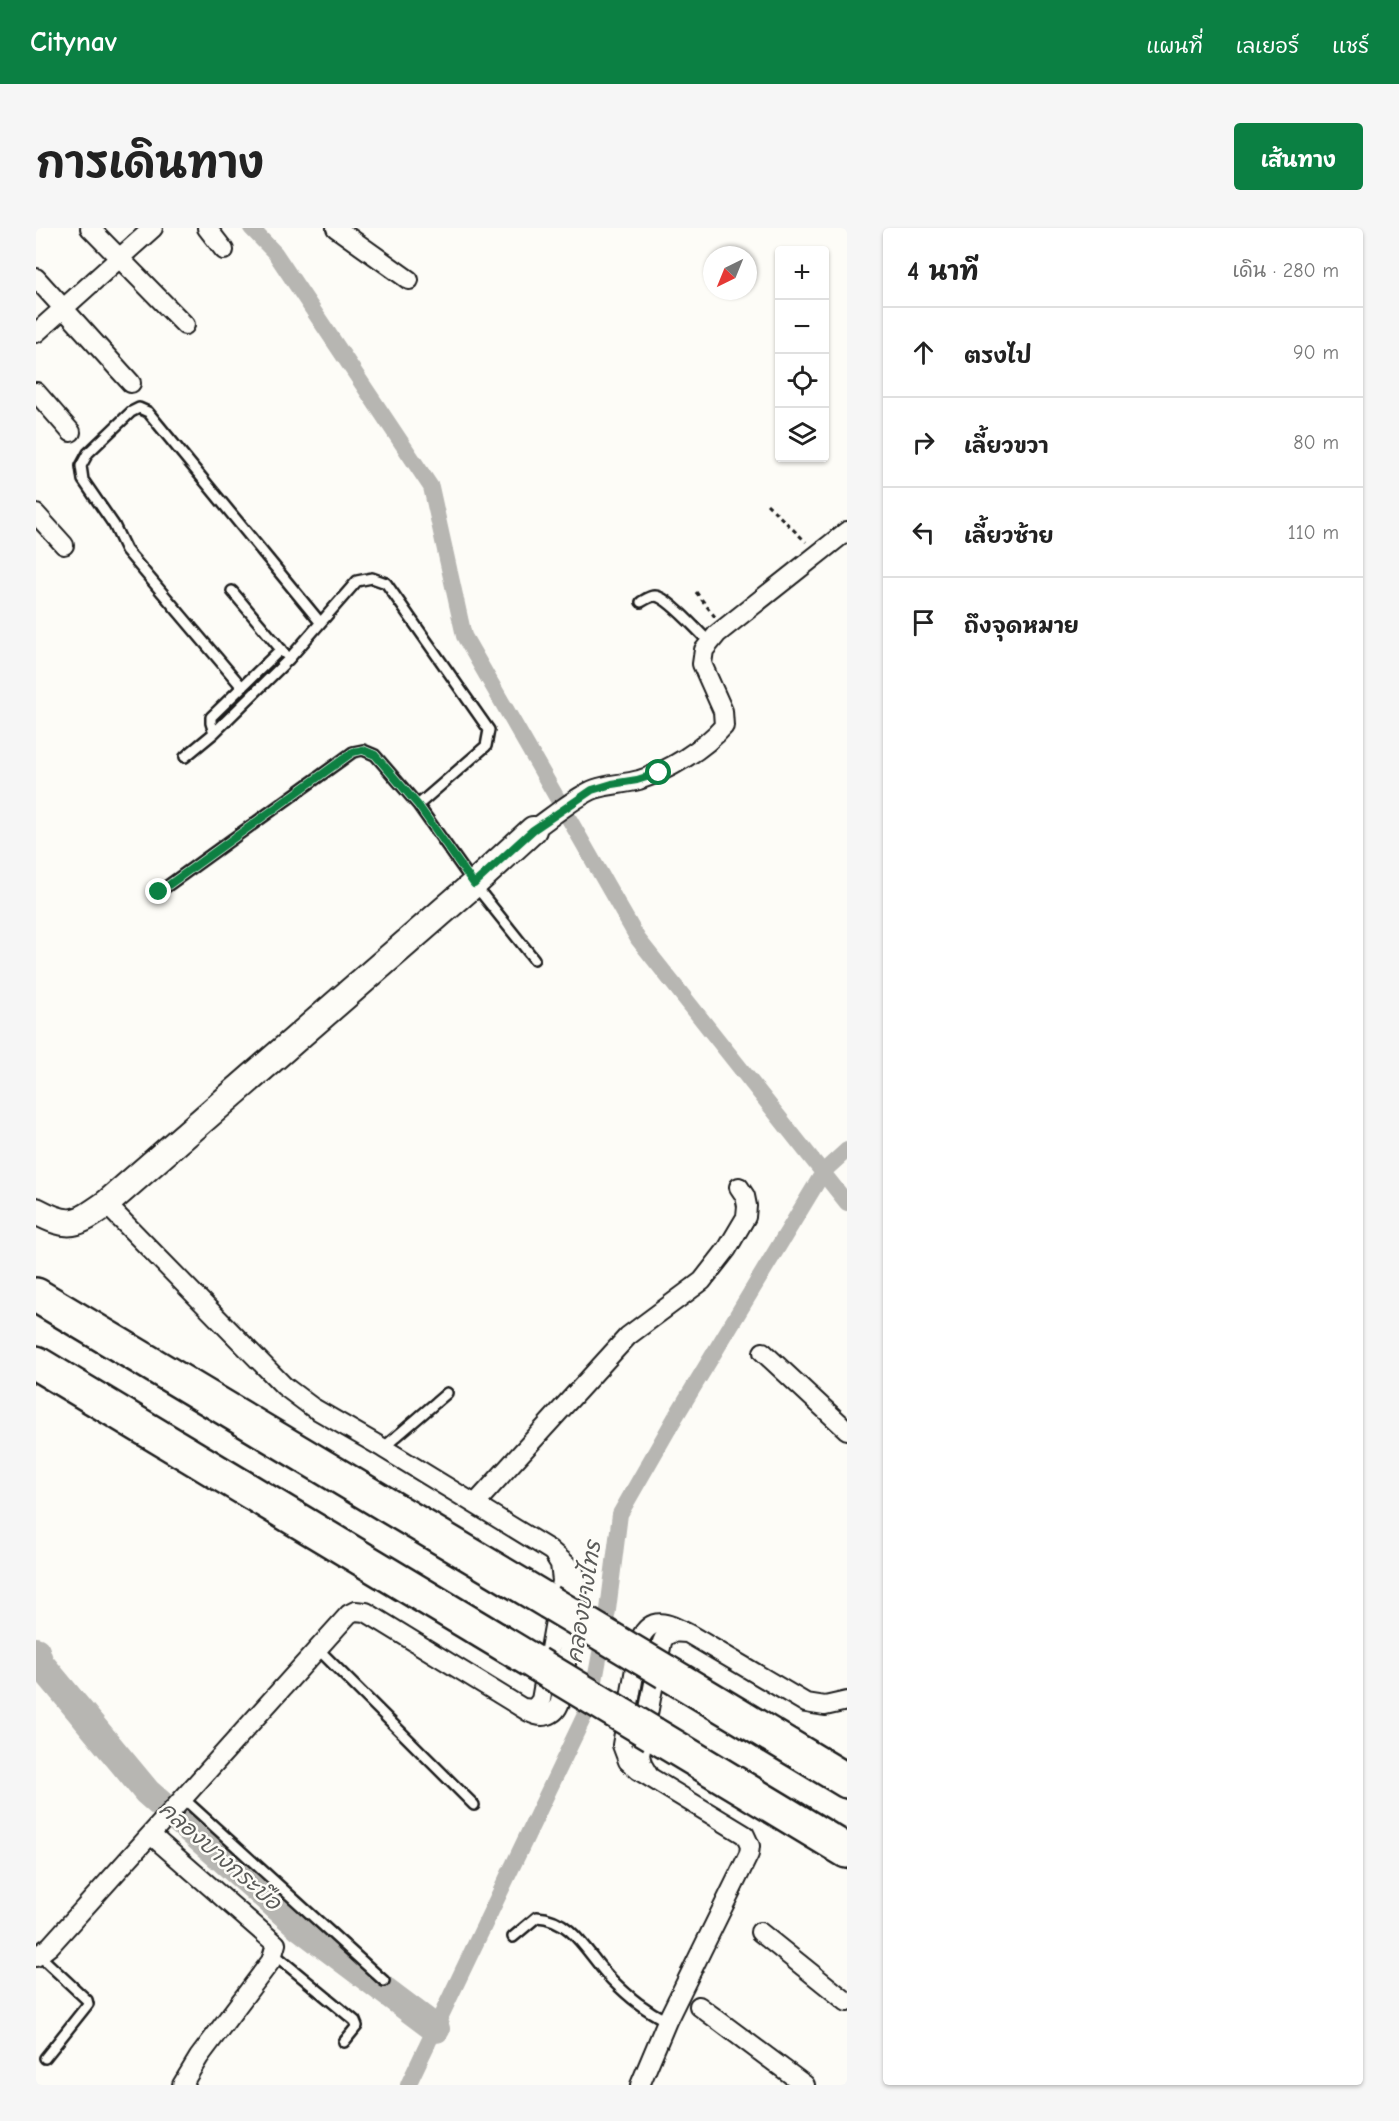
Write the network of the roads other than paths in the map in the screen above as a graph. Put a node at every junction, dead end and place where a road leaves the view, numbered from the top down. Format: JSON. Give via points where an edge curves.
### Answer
{"nodes":[{"id":1,"x":90,"y":228,"type":"edge"},
{"id":2,"x":153,"y":228,"type":"edge"},
{"id":3,"x":207,"y":228,"type":"edge"},
{"id":4,"x":336,"y":228,"type":"edge"},
{"id":5,"x":224,"y":250,"type":"dead end"},
{"id":6,"x":119,"y":256,"type":"junction"},
{"id":7,"x":36,"y":278,"type":"edge"},
{"id":8,"x":409,"y":280,"type":"dead end"},
{"id":9,"x":63,"y":307,"type":"junction"},
{"id":10,"x":185,"y":325,"type":"dead end"},
{"id":11,"x":36,"y":333,"type":"edge"},
{"id":12,"x":131,"y":383,"type":"dead end"},
{"id":13,"x":36,"y":392,"type":"edge"},
{"id":14,"x":71,"y":432,"type":"dead end"},
{"id":15,"x":36,"y":514,"type":"edge"},
{"id":16,"x":847,"y":531,"type":"edge"},
{"id":17,"x":64,"y":545,"type":"dead end"},
{"id":18,"x":232,"y":591,"type":"dead end"},
{"id":19,"x":641,"y":602,"type":"dead end"},
{"id":20,"x":320,"y":622,"type":"junction"},
{"id":21,"x":710,"y":643,"type":"junction"},
{"id":22,"x":280,"y":649,"type":"junction"},
{"id":23,"x":290,"y":659,"type":"junction"},
{"id":24,"x":242,"y":687,"type":"junction"},
{"id":25,"x":214,"y":733,"type":"junction"},
{"id":26,"x":185,"y":757,"type":"dead end"},
{"id":27,"x":418,"y":805,"type":"junction"},
{"id":28,"x":533,"y":830,"type":"joint"},
{"id":29,"x":474,"y":884,"type":"junction"},
{"id":30,"x":159,"y":892,"type":"dead end"},
{"id":31,"x":534,"y":959,"type":"dead end"},
{"id":32,"x":740,"y":1187,"type":"dead end"},
{"id":33,"x":106,"y":1204,"type":"junction"},
{"id":34,"x":36,"y":1211,"type":"edge"},
{"id":35,"x":36,"y":1295,"type":"edge"},
{"id":36,"x":763,"y":1352,"type":"dead end"},
{"id":37,"x":36,"y":1362,"type":"edge"},
{"id":38,"x":447,"y":1393,"type":"dead end"},
{"id":39,"x":847,"y":1430,"type":"edge"},
{"id":40,"x":383,"y":1448,"type":"junction"},
{"id":41,"x":475,"y":1504,"type":"junction"},
{"id":42,"x":317,"y":1648,"type":"junction"},
{"id":43,"x":847,"y":1701,"type":"edge"},
{"id":44,"x":847,"y":1781,"type":"edge"},
{"id":45,"x":180,"y":1804,"type":"junction"},
{"id":46,"x":474,"y":1805,"type":"dead end"},
{"id":47,"x":155,"y":1831,"type":"junction"},
{"id":48,"x":847,"y":1851,"type":"edge"},
{"id":49,"x":760,"y":1932,"type":"dead end"},
{"id":50,"x":513,"y":1937,"type":"dead end"},
{"id":51,"x":274,"y":1954,"type":"junction"},
{"id":52,"x":38,"y":1957,"type":"edge"},
{"id":53,"x":384,"y":1981,"type":"dead end"},
{"id":54,"x":847,"y":2002,"type":"edge"},
{"id":55,"x":699,"y":2006,"type":"dead end"},
{"id":56,"x":667,"y":2021,"type":"junction"},
{"id":57,"x":344,"y":2042,"type":"dead end"},
{"id":58,"x":45,"y":2058,"type":"dead end"},
{"id":59,"x":182,"y":2085,"type":"edge"},
{"id":60,"x":640,"y":2085,"type":"edge"},
{"id":61,"x":805,"y":2085,"type":"edge"}],
"edges":[{"from":1,"to":6,"type":"street"},
{"from":2,"to":6,"type":"street"},
{"from":3,"to":5,"type":"street"},
{"from":4,"to":8,"type":"street"},
{"from":6,"to":9,"type":"street"},
{"from":6,"to":10,"type":"street"},
{"from":7,"to":9,"type":"street"},
{"from":9,"to":11,"type":"street"},
{"from":9,"to":12,"type":"street"},
{"from":13,"to":14,"type":"street"},
{"from":15,"to":17,"type":"street"},
{"from":16,"to":21,"type":"street"},
{"from":18,"to":22,"type":"lane"},
{"from":19,"to":21,"type":"lane","via":[[658,596]]},
{"from":20,"to":23,"type":"lane"},
{"from":20,"to":24,"type":"lane","via":[[148,412],[140,408],[130,412],[87,453],[81,466],[83,480],[126,550]]},
{"from":20,"to":27,"type":"lane","via":[[357,581],[372,578],[386,583],[489,730],[486,746]]},
{"from":21,"to":28,"type":"street","via":[[704,650],[702,664],[723,711],[724,726],[711,741],[659,773],[592,790]]},
{"from":22,"to":23,"type":"lane"},
{"from":22,"to":24,"type":"lane"},
{"from":23,"to":25,"type":"lane"},
{"from":24,"to":25,"type":"lane","via":[[212,717]]},
{"from":25,"to":26,"type":"lane"},
{"from":27,"to":29,"type":"lane"},
{"from":27,"to":30,"type":"lane","via":[[375,755],[363,750],[353,752]]},
{"from":28,"to":29,"type":"street"},
{"from":29,"to":31,"type":"lane"},
{"from":29,"to":33,"type":"street"},
{"from":32,"to":41,"type":"street","via":[[745,1196],[746,1217],[702,1281],[628,1336]]},
{"from":33,"to":34,"type":"street","via":[[84,1219],[66,1224]]},
{"from":33,"to":40,"type":"street","via":[[284,1386]]},
{"from":35,"to":44,"type":"highway","bridge":true},
{"from":36,"to":39,"type":"street"},
{"from":37,"to":48,"type":"highway","bridge":true},
{"from":38,"to":40,"type":"lane"},
{"from":40,"to":41,"type":"street"},
{"from":41,"to":42,"type":"street","via":[[550,1550],[560,1564],[562,1581],[537,1707],[523,1708],[366,1612],[350,1614]]},
{"from":42,"to":45,"type":"street"},
{"from":42,"to":46,"type":"lane"},
{"from":43,"to":56,"type":"street","via":[[825,1706],[807,1703],[689,1634],[671,1633],[664,1638],[640,1755],[642,1764],[650,1778],[745,1835],[750,1846]]},
{"from":45,"to":47,"type":"street"},
{"from":45,"to":53,"type":"lane"},
{"from":47,"to":51,"type":"street","via":[[276,1944]]},
{"from":47,"to":52,"type":"street"},
{"from":49,"to":54,"type":"street"},
{"from":50,"to":56,"type":"lane","via":[[537,1917],[560,1922],[611,1980],[643,2009]]},
{"from":51,"to":57,"type":"lane","via":[[355,2021],[357,2026]]},
{"from":51,"to":59,"type":"street"},
{"from":52,"to":58,"type":"lane","via":[[88,2004]]},
{"from":55,"to":61,"type":"street"},
{"from":56,"to":60,"type":"street"}]}
